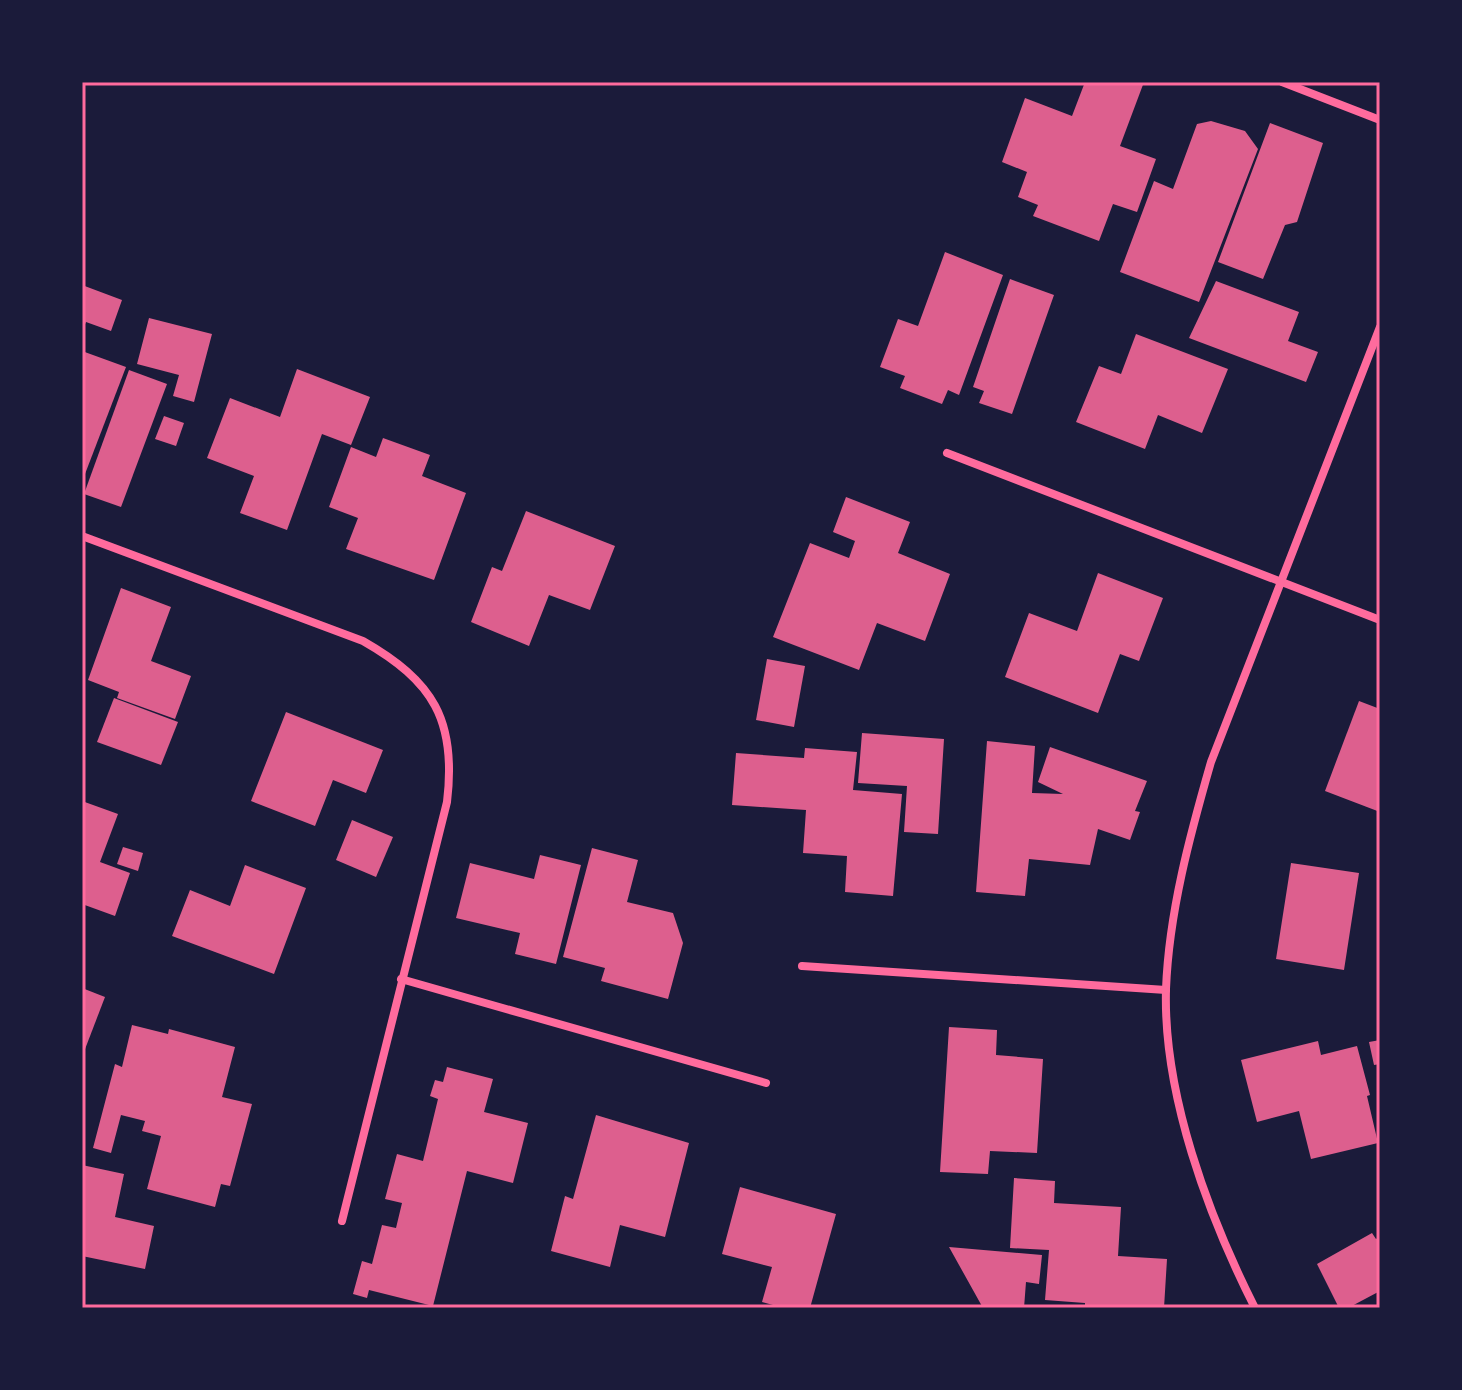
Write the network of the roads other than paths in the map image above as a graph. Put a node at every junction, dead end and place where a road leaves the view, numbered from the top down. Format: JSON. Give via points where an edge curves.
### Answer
{"nodes":[{"id":1,"x":1282,"y":82,"type":"edge"},
{"id":2,"x":1380,"y":120,"type":"edge"},
{"id":3,"x":1380,"y":327,"type":"edge"},
{"id":4,"x":947,"y":453,"type":"dead end"},
{"id":5,"x":82,"y":536,"type":"edge"},
{"id":6,"x":1282,"y":581,"type":"junction"},
{"id":7,"x":1380,"y":620,"type":"edge"},
{"id":8,"x":802,"y":966,"type":"dead end"},
{"id":9,"x":401,"y":979,"type":"junction"},
{"id":10,"x":1166,"y":990,"type":"junction"},
{"id":11,"x":766,"y":1083,"type":"dead end"},
{"id":12,"x":342,"y":1221,"type":"dead end"},
{"id":13,"x":1255,"y":1308,"type":"edge"}],
"edges":[{"from":1,"to":2,"type":"street"},
{"from":3,"to":6,"type":"street"},
{"from":4,"to":6,"type":"street"},
{"from":5,"to":9,"type":"street","via":[[363,641],[399,662],[426,688],[440,711],[451,769]]},
{"from":6,"to":7,"type":"street"},
{"from":6,"to":10,"type":"street","via":[[1203,788],[1175,911]]},
{"from":8,"to":10,"type":"street"},
{"from":9,"to":11,"type":"street"},
{"from":9,"to":12,"type":"street"},
{"from":10,"to":13,"type":"street","via":[[1172,1064],[1188,1135],[1207,1201]]}]}
